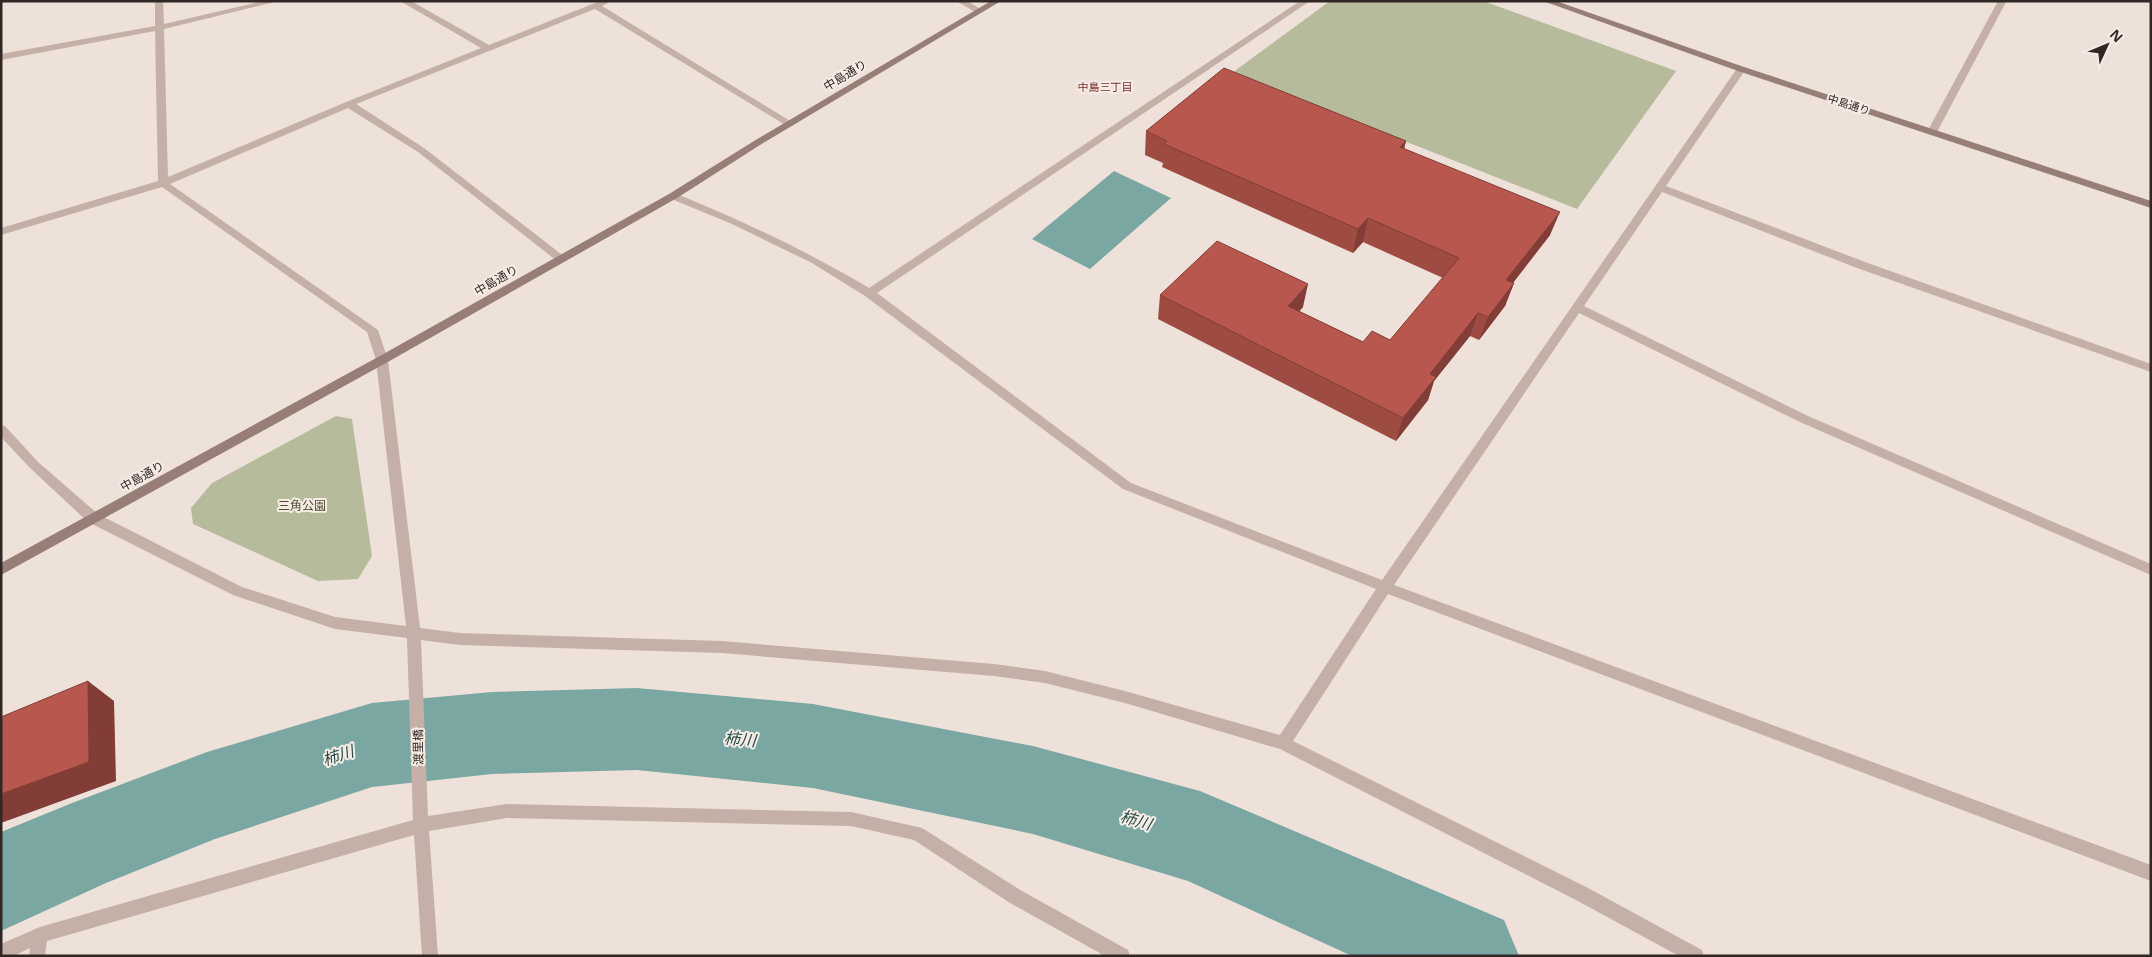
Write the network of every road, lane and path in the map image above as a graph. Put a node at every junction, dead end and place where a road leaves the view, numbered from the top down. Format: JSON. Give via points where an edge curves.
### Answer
{"nodes":[{"id":1,"x":159,"y":1,"type":"edge"},
{"id":2,"x":275,"y":1,"type":"edge"},
{"id":3,"x":404,"y":1,"type":"edge"},
{"id":4,"x":608,"y":1,"type":"edge"},
{"id":5,"x":960,"y":1,"type":"edge"},
{"id":6,"x":996,"y":1,"type":"edge"},
{"id":7,"x":1306,"y":1,"type":"edge"},
{"id":8,"x":1547,"y":1,"type":"edge"},
{"id":9,"x":2000,"y":1,"type":"edge"},
{"id":10,"x":596,"y":6,"type":"junction"},
{"id":11,"x":980,"y":11,"type":"junction"},
{"id":12,"x":158,"y":28,"type":"junction"},
{"id":13,"x":489,"y":49,"type":"junction"},
{"id":14,"x":1,"y":57,"type":"edge"},
{"id":15,"x":1741,"y":69,"type":"junction"},
{"id":16,"x":349,"y":104,"type":"junction"},
{"id":17,"x":790,"y":124,"type":"junction"},
{"id":18,"x":1932,"y":132,"type":"junction"},
{"id":19,"x":163,"y":183,"type":"junction"},
{"id":20,"x":1659,"y":187,"type":"junction"},
{"id":21,"x":673,"y":196,"type":"junction"},
{"id":22,"x":2151,"y":205,"type":"edge"},
{"id":23,"x":1,"y":232,"type":"edge"},
{"id":24,"x":560,"y":259,"type":"junction"},
{"id":25,"x":869,"y":293,"type":"junction"},
{"id":26,"x":1576,"y":307,"type":"junction"},
{"id":27,"x":382,"y":360,"type":"junction"},
{"id":28,"x":2151,"y":368,"type":"edge"},
{"id":29,"x":1,"y":429,"type":"edge"},
{"id":30,"x":93,"y":518,"type":"junction"},
{"id":31,"x":1,"y":570,"type":"edge"},
{"id":32,"x":2151,"y":570,"type":"edge"},
{"id":33,"x":1385,"y":587,"type":"junction"},
{"id":34,"x":414,"y":633,"type":"junction"},
{"id":35,"x":1283,"y":744,"type":"junction"},
{"id":36,"x":421,"y":825,"type":"junction"},
{"id":37,"x":2151,"y":873,"type":"edge"},
{"id":38,"x":40,"y":935,"type":"junction"},
{"id":39,"x":1,"y":952,"type":"edge"},
{"id":40,"x":37,"y":956,"type":"edge"},
{"id":41,"x":430,"y":956,"type":"edge"},
{"id":42,"x":1122,"y":956,"type":"edge"},
{"id":43,"x":1696,"y":956,"type":"edge"}],
"edges":[{"from":1,"to":12,"type":"street"},
{"from":2,"to":12,"type":"street"},
{"from":3,"to":13,"type":"street"},
{"from":4,"to":10,"type":"street"},
{"from":5,"to":11,"type":"street"},
{"from":6,"to":11,"type":"street","name":"中島通り"},
{"from":7,"to":25,"type":"street"},
{"from":8,"to":15,"type":"street","name":"中島通り"},
{"from":9,"to":18,"type":"street"},
{"from":10,"to":13,"type":"street"},
{"from":10,"to":17,"type":"street"},
{"from":11,"to":17,"type":"street","name":"中島通り"},
{"from":12,"to":14,"type":"street"},
{"from":12,"to":19,"type":"street"},
{"from":13,"to":16,"type":"street"},
{"from":15,"to":18,"type":"street","name":"中島通り"},
{"from":15,"to":20,"type":"street"},
{"from":16,"to":19,"type":"street"},
{"from":16,"to":24,"type":"street","via":[[421,150]]},
{"from":17,"to":21,"type":"street","name":"中島通り"},
{"from":18,"to":22,"type":"street","name":"中島通り"},
{"from":19,"to":23,"type":"street"},
{"from":19,"to":27,"type":"street","name":"渡里橋","via":[[372,330]]},
{"from":20,"to":26,"type":"street"},
{"from":20,"to":28,"type":"street","via":[[1861,265]]},
{"from":21,"to":24,"type":"street","name":"中島通り"},
{"from":21,"to":25,"type":"street","via":[[807,257]]},
{"from":24,"to":27,"type":"street","name":"中島通り"},
{"from":25,"to":33,"type":"street","via":[[1127,486]]},
{"from":26,"to":32,"type":"street","via":[[1804,419]]},
{"from":26,"to":33,"type":"street"},
{"from":27,"to":30,"type":"street","name":"中島通り"},
{"from":27,"to":34,"type":"street","name":"渡里橋"},
{"from":29,"to":30,"type":"street","via":[[34,465]]},
{"from":30,"to":31,"type":"street","name":"中島通り"},
{"from":30,"to":34,"type":"street","via":[[238,591],[335,623]]},
{"from":33,"to":35,"type":"street"},
{"from":33,"to":37,"type":"street"},
{"from":34,"to":35,"type":"street","via":[[460,639],[722,647],[994,670],[1045,677],[1126,697]]},
{"from":34,"to":36,"type":"street","name":"渡里橋"},
{"from":35,"to":43,"type":"street","via":[[1582,894]]},
{"from":36,"to":38,"type":"street"},
{"from":36,"to":41,"type":"street","name":"渡里橋"},
{"from":36,"to":42,"type":"street","via":[[507,811],[851,819],[917,833],[1016,896]]},
{"from":38,"to":39,"type":"street"},
{"from":38,"to":40,"type":"street"}]}
